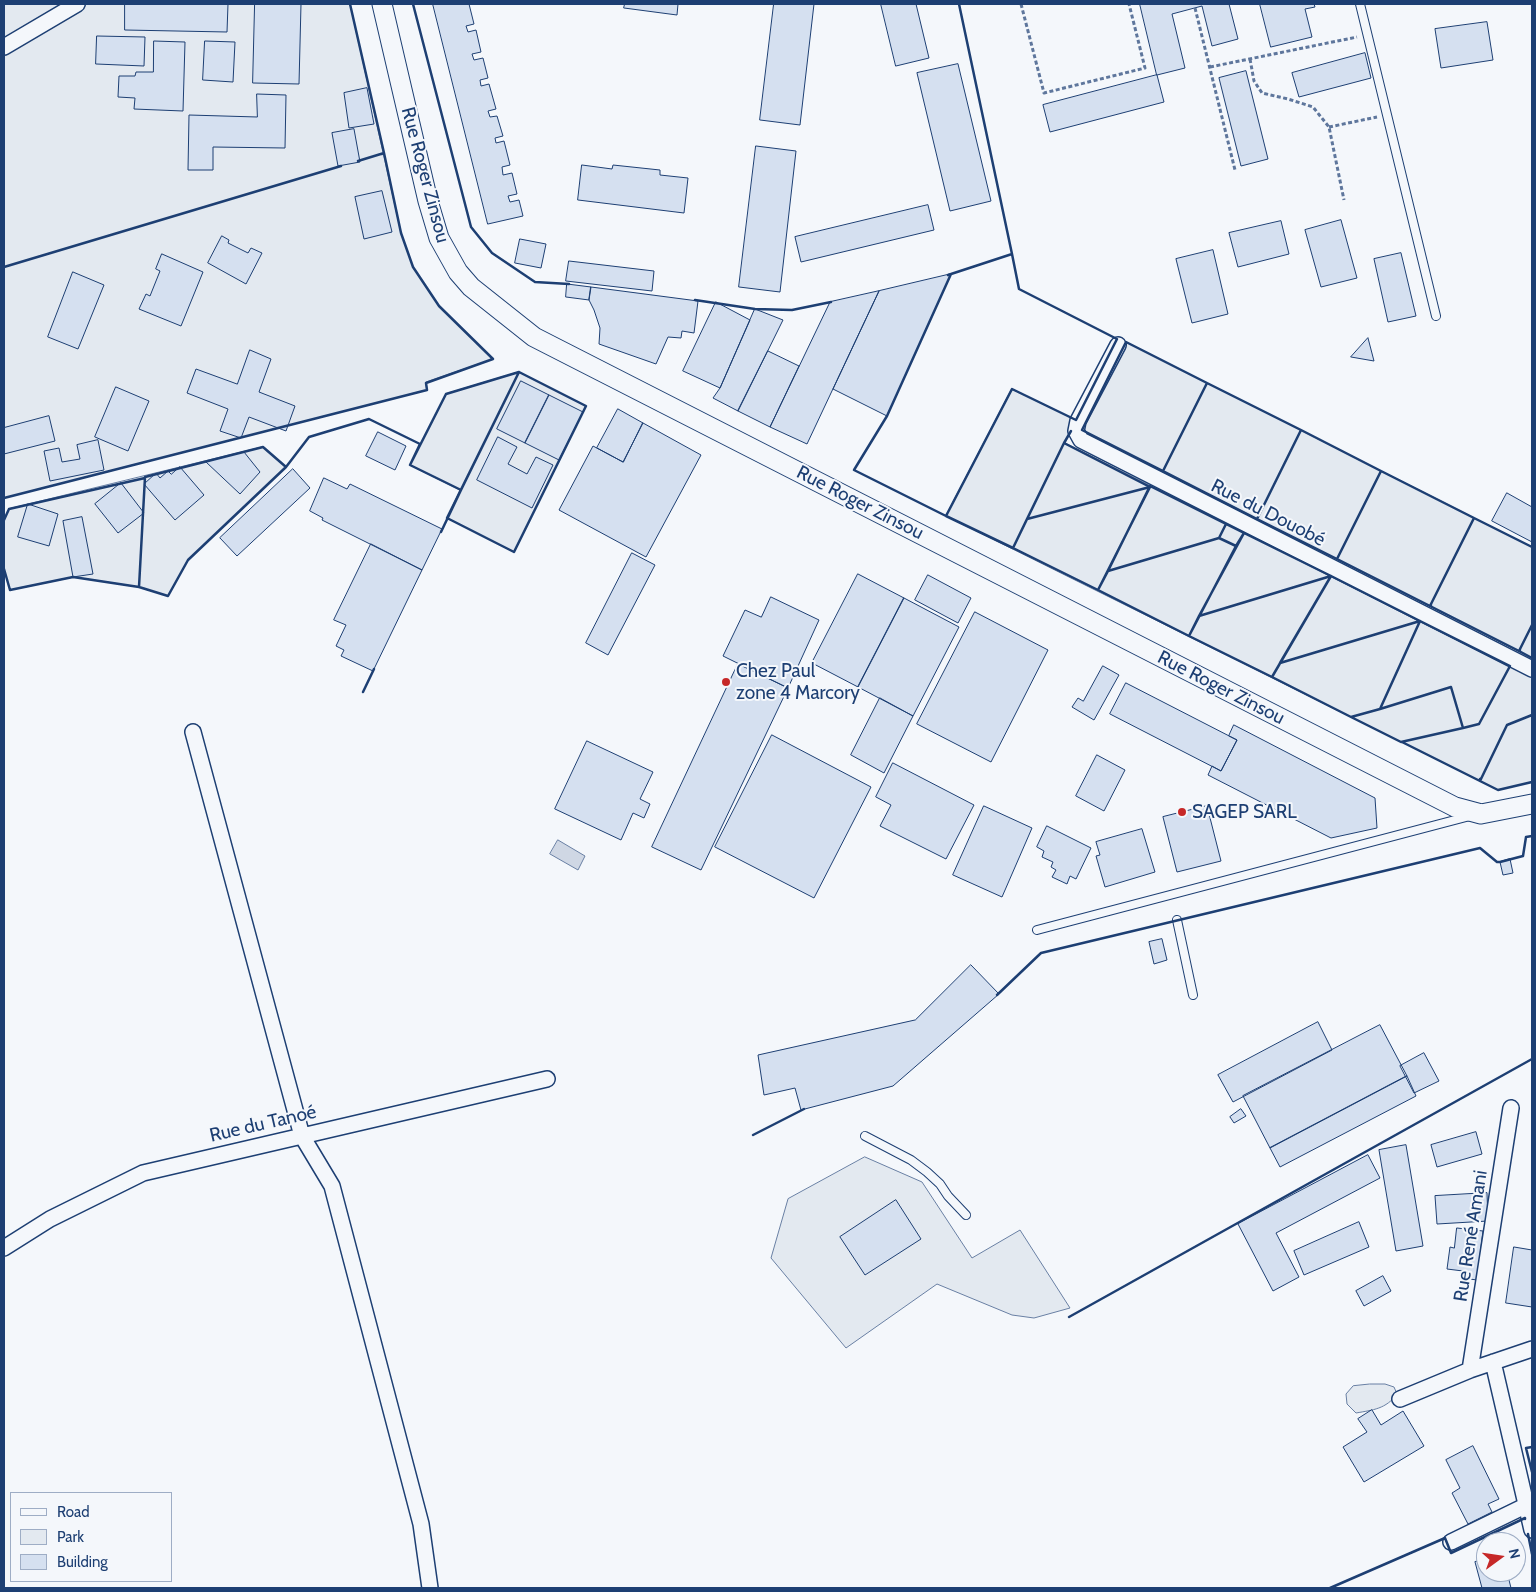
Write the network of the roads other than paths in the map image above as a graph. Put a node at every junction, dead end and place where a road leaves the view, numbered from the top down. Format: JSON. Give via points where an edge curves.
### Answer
{"nodes":[{"id":1,"x":78,"y":4,"type":"edge"},
{"id":2,"x":382,"y":4,"type":"edge"},
{"id":3,"x":1360,"y":4,"type":"edge"},
{"id":4,"x":4,"y":47,"type":"edge"},
{"id":5,"x":1436,"y":316,"type":"dead end"},
{"id":6,"x":1118,"y":345,"type":"dead end"},
{"id":7,"x":1532,"y":669,"type":"edge"},
{"id":8,"x":193,"y":732,"type":"dead end"},
{"id":9,"x":1532,"y":804,"type":"edge"},
{"id":10,"x":1481,"y":814,"type":"junction"},
{"id":11,"x":1177,"y":920,"type":"dead end"},
{"id":12,"x":1037,"y":930,"type":"dead end"},
{"id":13,"x":1192,"y":995,"type":"dead end"},
{"id":14,"x":547,"y":1079,"type":"dead end"},
{"id":15,"x":1511,"y":1108,"type":"dead end"},
{"id":16,"x":302,"y":1136,"type":"junction"},
{"id":17,"x":865,"y":1136,"type":"dead end"},
{"id":18,"x":966,"y":1215,"type":"dead end"},
{"id":19,"x":4,"y":1248,"type":"edge"},
{"id":20,"x":1532,"y":1349,"type":"edge"},
{"id":21,"x":1493,"y":1362,"type":"junction"},
{"id":22,"x":1470,"y":1370,"type":"junction"},
{"id":23,"x":1400,"y":1399,"type":"dead end"},
{"id":24,"x":1526,"y":1505,"type":"junction"},
{"id":25,"x":1532,"y":1530,"type":"edge"},
{"id":26,"x":1451,"y":1542,"type":"dead end"},
{"id":27,"x":430,"y":1588,"type":"edge"}],
"edges":[{"from":1,"to":4,"type":"street"},
{"from":2,"to":10,"type":"street","name":"Rue Roger Zinsou","via":[[439,238],[470,287],[534,337],[1455,807]]},
{"from":3,"to":5,"type":"lane"},
{"from":6,"to":7,"type":"street","name":"Rue du Douobé","via":[[1078,421],[1076,431],[1081,440]]},
{"from":8,"to":16,"type":"street"},
{"from":9,"to":10,"type":"street","name":"Rue Roger Zinsou"},
{"from":10,"to":12,"type":"lane"},
{"from":11,"to":13,"type":"lane"},
{"from":14,"to":16,"type":"street","name":"Rue du Tanoé"},
{"from":15,"to":22,"type":"street","name":"Rue René Amani"},
{"from":16,"to":19,"type":"street","name":"Rue du Tanoé","via":[[143,1173],[50,1219]]},
{"from":16,"to":27,"type":"street","via":[[332,1186],[421,1524]]},
{"from":17,"to":18,"type":"lane","via":[[927,1172]]},
{"from":20,"to":21,"type":"street"},
{"from":21,"to":22,"type":"street"},
{"from":21,"to":24,"type":"street"},
{"from":22,"to":23,"type":"street"},
{"from":24,"to":25,"type":"street"},
{"from":24,"to":26,"type":"street"}]}
